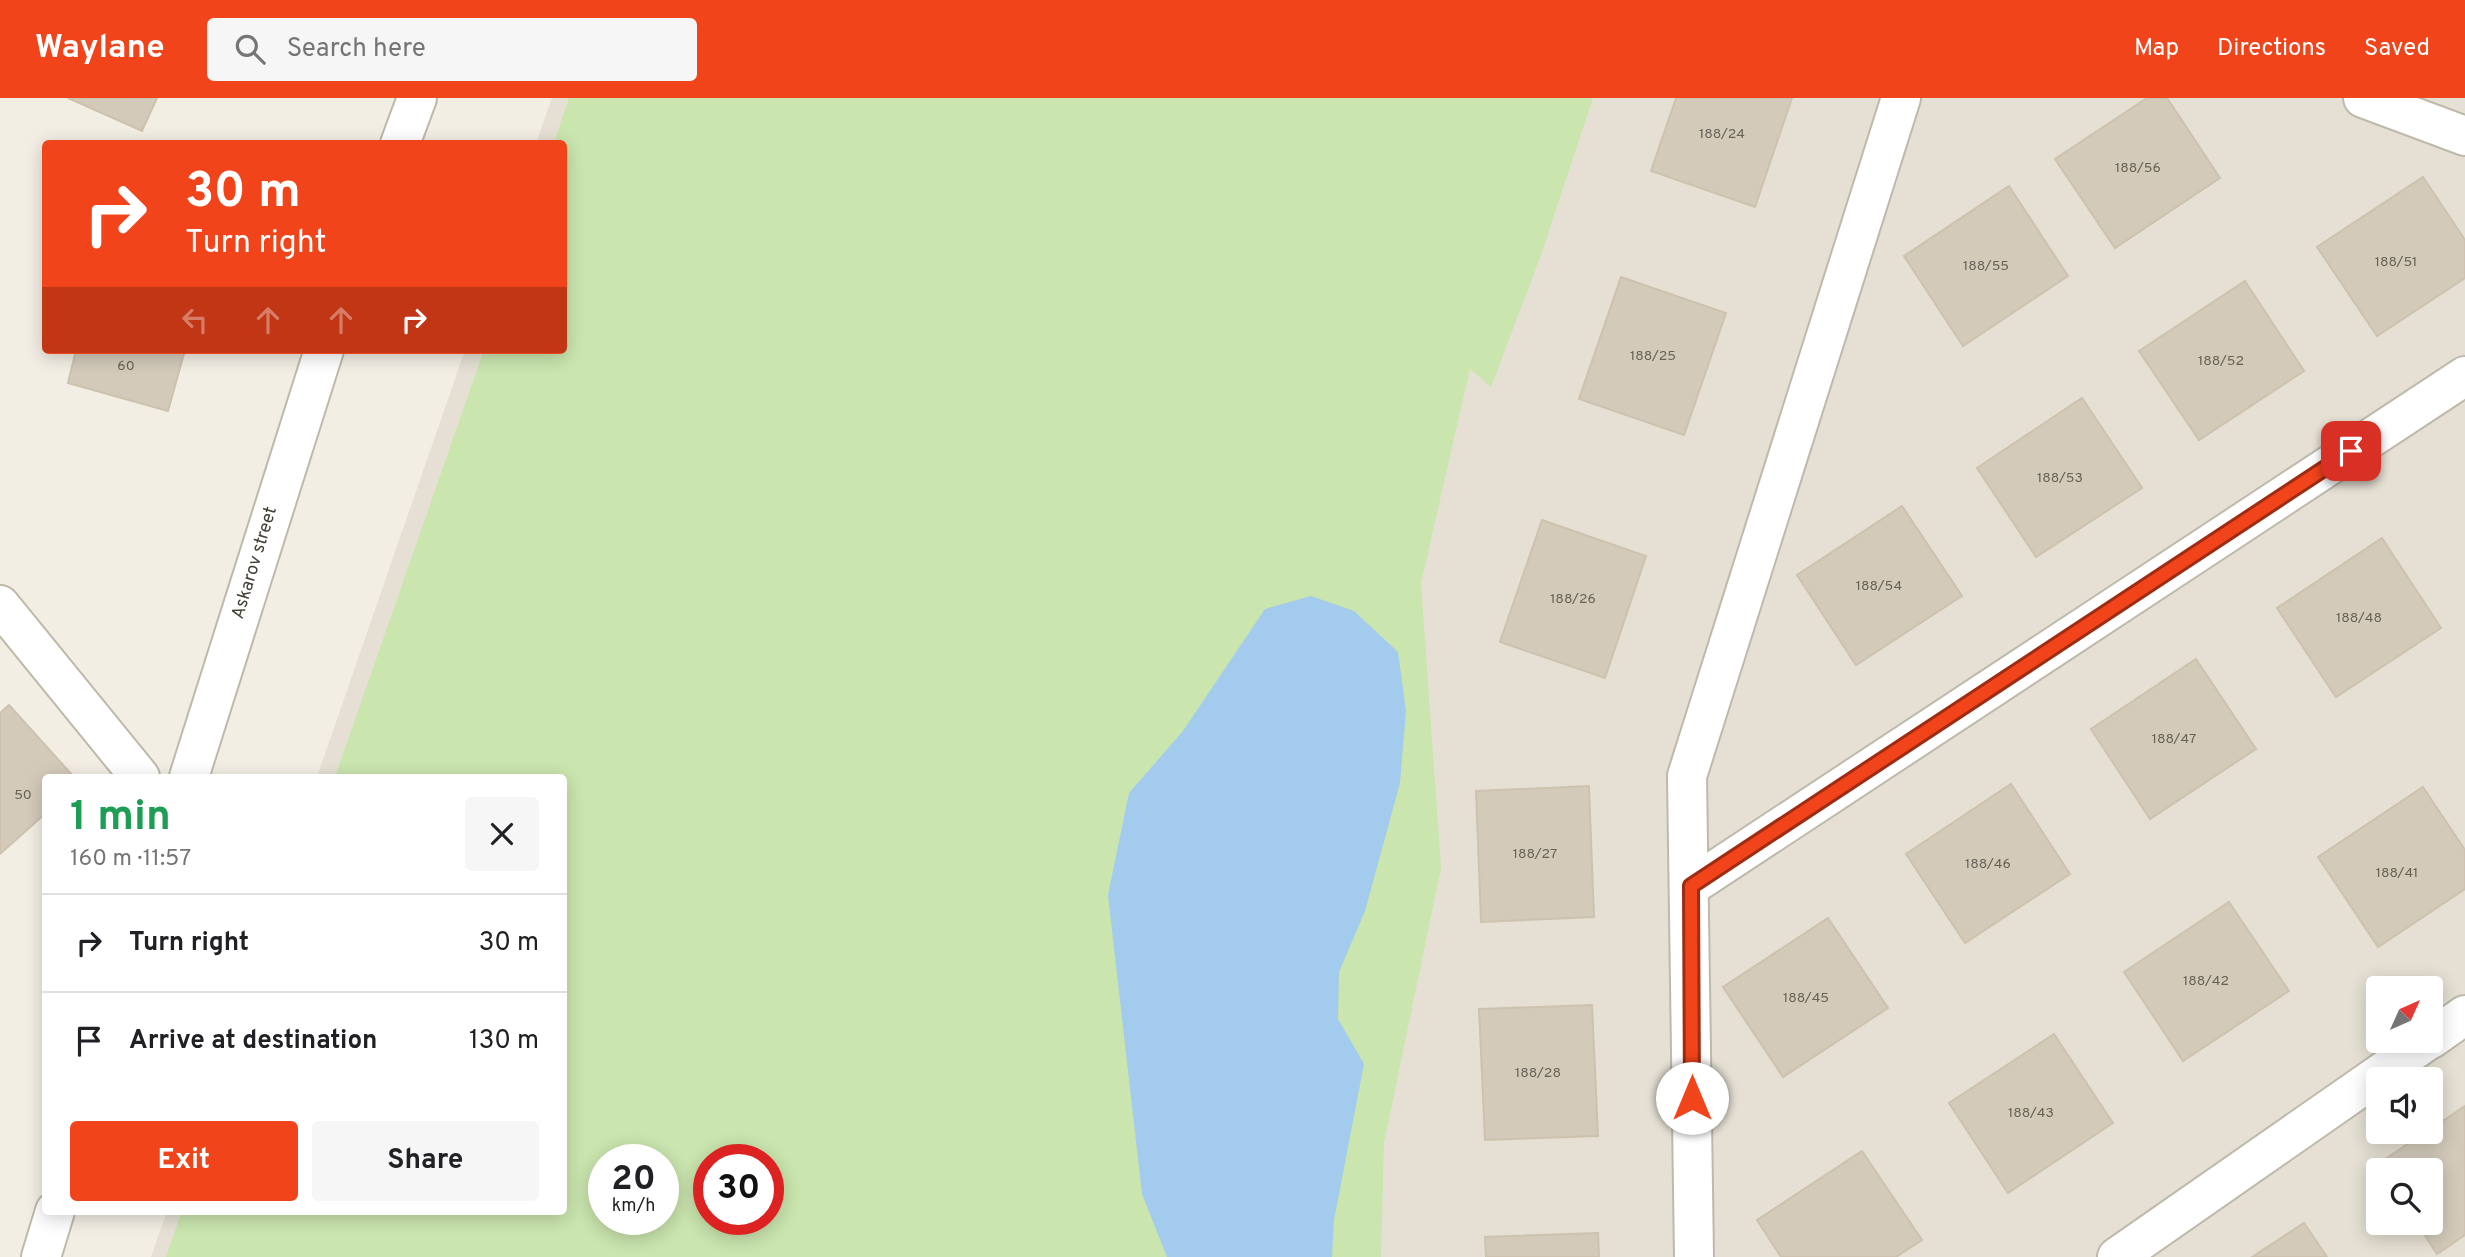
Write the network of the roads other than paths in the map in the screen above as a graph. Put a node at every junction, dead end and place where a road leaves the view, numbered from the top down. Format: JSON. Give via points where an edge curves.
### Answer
{"nodes":[{"id":1,"x":416,"y":98,"type":"edge"},
{"id":2,"x":1901,"y":98,"type":"edge"},
{"id":3,"x":2363,"y":98,"type":"edge"},
{"id":4,"x":2465,"y":136,"type":"edge"},
{"id":5,"x":401,"y":140,"type":"edge"},
{"id":6,"x":323,"y":354,"type":"edge"},
{"id":7,"x":2465,"y":376,"type":"edge"},
{"id":8,"x":0,"y":605,"type":"edge"},
{"id":9,"x":137,"y":774,"type":"edge"},
{"id":10,"x":190,"y":774,"type":"edge"},
{"id":11,"x":1691,"y":886,"type":"junction"},
{"id":12,"x":2465,"y":1015,"type":"edge"},
{"id":13,"x":2443,"y":1030,"type":"edge"},
{"id":14,"x":2409,"y":1054,"type":"edge"},
{"id":15,"x":54,"y":1215,"type":"edge"},
{"id":16,"x":40,"y":1257,"type":"edge"},
{"id":17,"x":1694,"y":1257,"type":"edge"},
{"id":18,"x":2117,"y":1257,"type":"edge"}],
"edges":[{"from":1,"to":5,"type":"street"},
{"from":2,"to":11,"type":"street","via":[[1687,776]]},
{"from":3,"to":4,"type":"street"},
{"from":6,"to":10,"type":"street","name":"Askarov street"},
{"from":7,"to":11,"type":"street"},
{"from":8,"to":9,"type":"street"},
{"from":11,"to":17,"type":"street"},
{"from":12,"to":13,"type":"street"},
{"from":14,"to":18,"type":"street"},
{"from":15,"to":16,"type":"street"}]}
